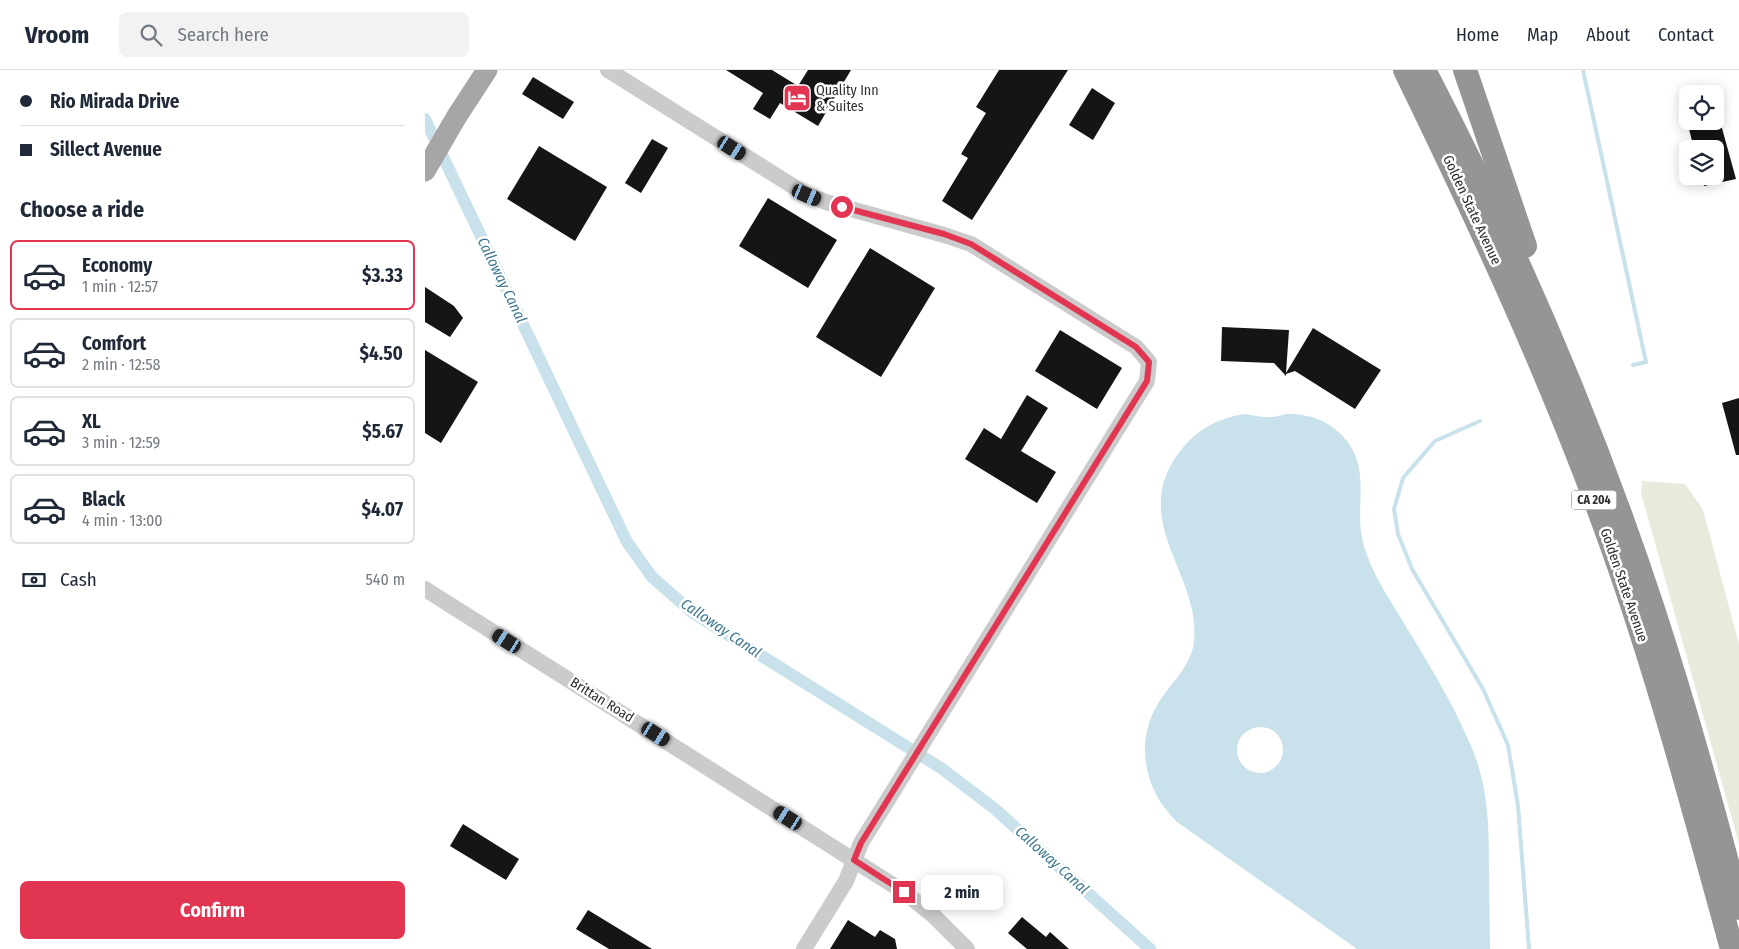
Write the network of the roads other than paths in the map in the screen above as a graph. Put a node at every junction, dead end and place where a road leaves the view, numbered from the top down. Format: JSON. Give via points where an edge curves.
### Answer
{"nodes":[{"id":1,"x":487,"y":70,"type":"edge"},
{"id":2,"x":608,"y":70,"type":"edge"},
{"id":3,"x":1390,"y":70,"type":"edge"},
{"id":4,"x":1405,"y":70,"type":"edge"},
{"id":5,"x":1425,"y":70,"type":"edge"},
{"id":6,"x":1465,"y":70,"type":"edge"},
{"id":7,"x":425,"y":171,"type":"edge"},
{"id":8,"x":1456,"y":175,"type":"junction"},
{"id":9,"x":1564,"y":371,"type":"junction"},
{"id":10,"x":425,"y":588,"type":"edge"},
{"id":11,"x":854,"y":860,"type":"junction"},
{"id":12,"x":1739,"y":908,"type":"edge"},
{"id":13,"x":804,"y":949,"type":"edge"},
{"id":14,"x":967,"y":949,"type":"edge"},
{"id":15,"x":1732,"y":949,"type":"edge"}],
"edges":[{"from":1,"to":7,"type":"main road"},
{"from":2,"to":11,"type":"street","via":[[807,195],[971,244],[1136,347],[1149,362],[1147,381],[910,762]]},
{"from":3,"to":8,"type":"highway"},
{"from":4,"to":8,"type":"highway","name":"Golden State Avenue","number":"CA 204"},
{"from":5,"to":9,"type":"highway","name":"Golden State Avenue","number":"CA 204","via":[[1497,216]]},
{"from":6,"to":9,"type":"highway","via":[[1545,303]]},
{"from":8,"to":15,"type":"highway","name":"Golden State Avenue","number":"CA 204","via":[[1562,416],[1612,547],[1649,658]]},
{"from":9,"to":12,"type":"highway","name":"Golden State Avenue","number":"CA 204","via":[[1652,607],[1696,749]]},
{"from":10,"to":11,"type":"street","name":"Brittan Road"},
{"from":11,"to":13,"type":"street","via":[[846,881]]},
{"from":11,"to":14,"type":"street","name":"Brittan Road","via":[[934,916]]}]}
